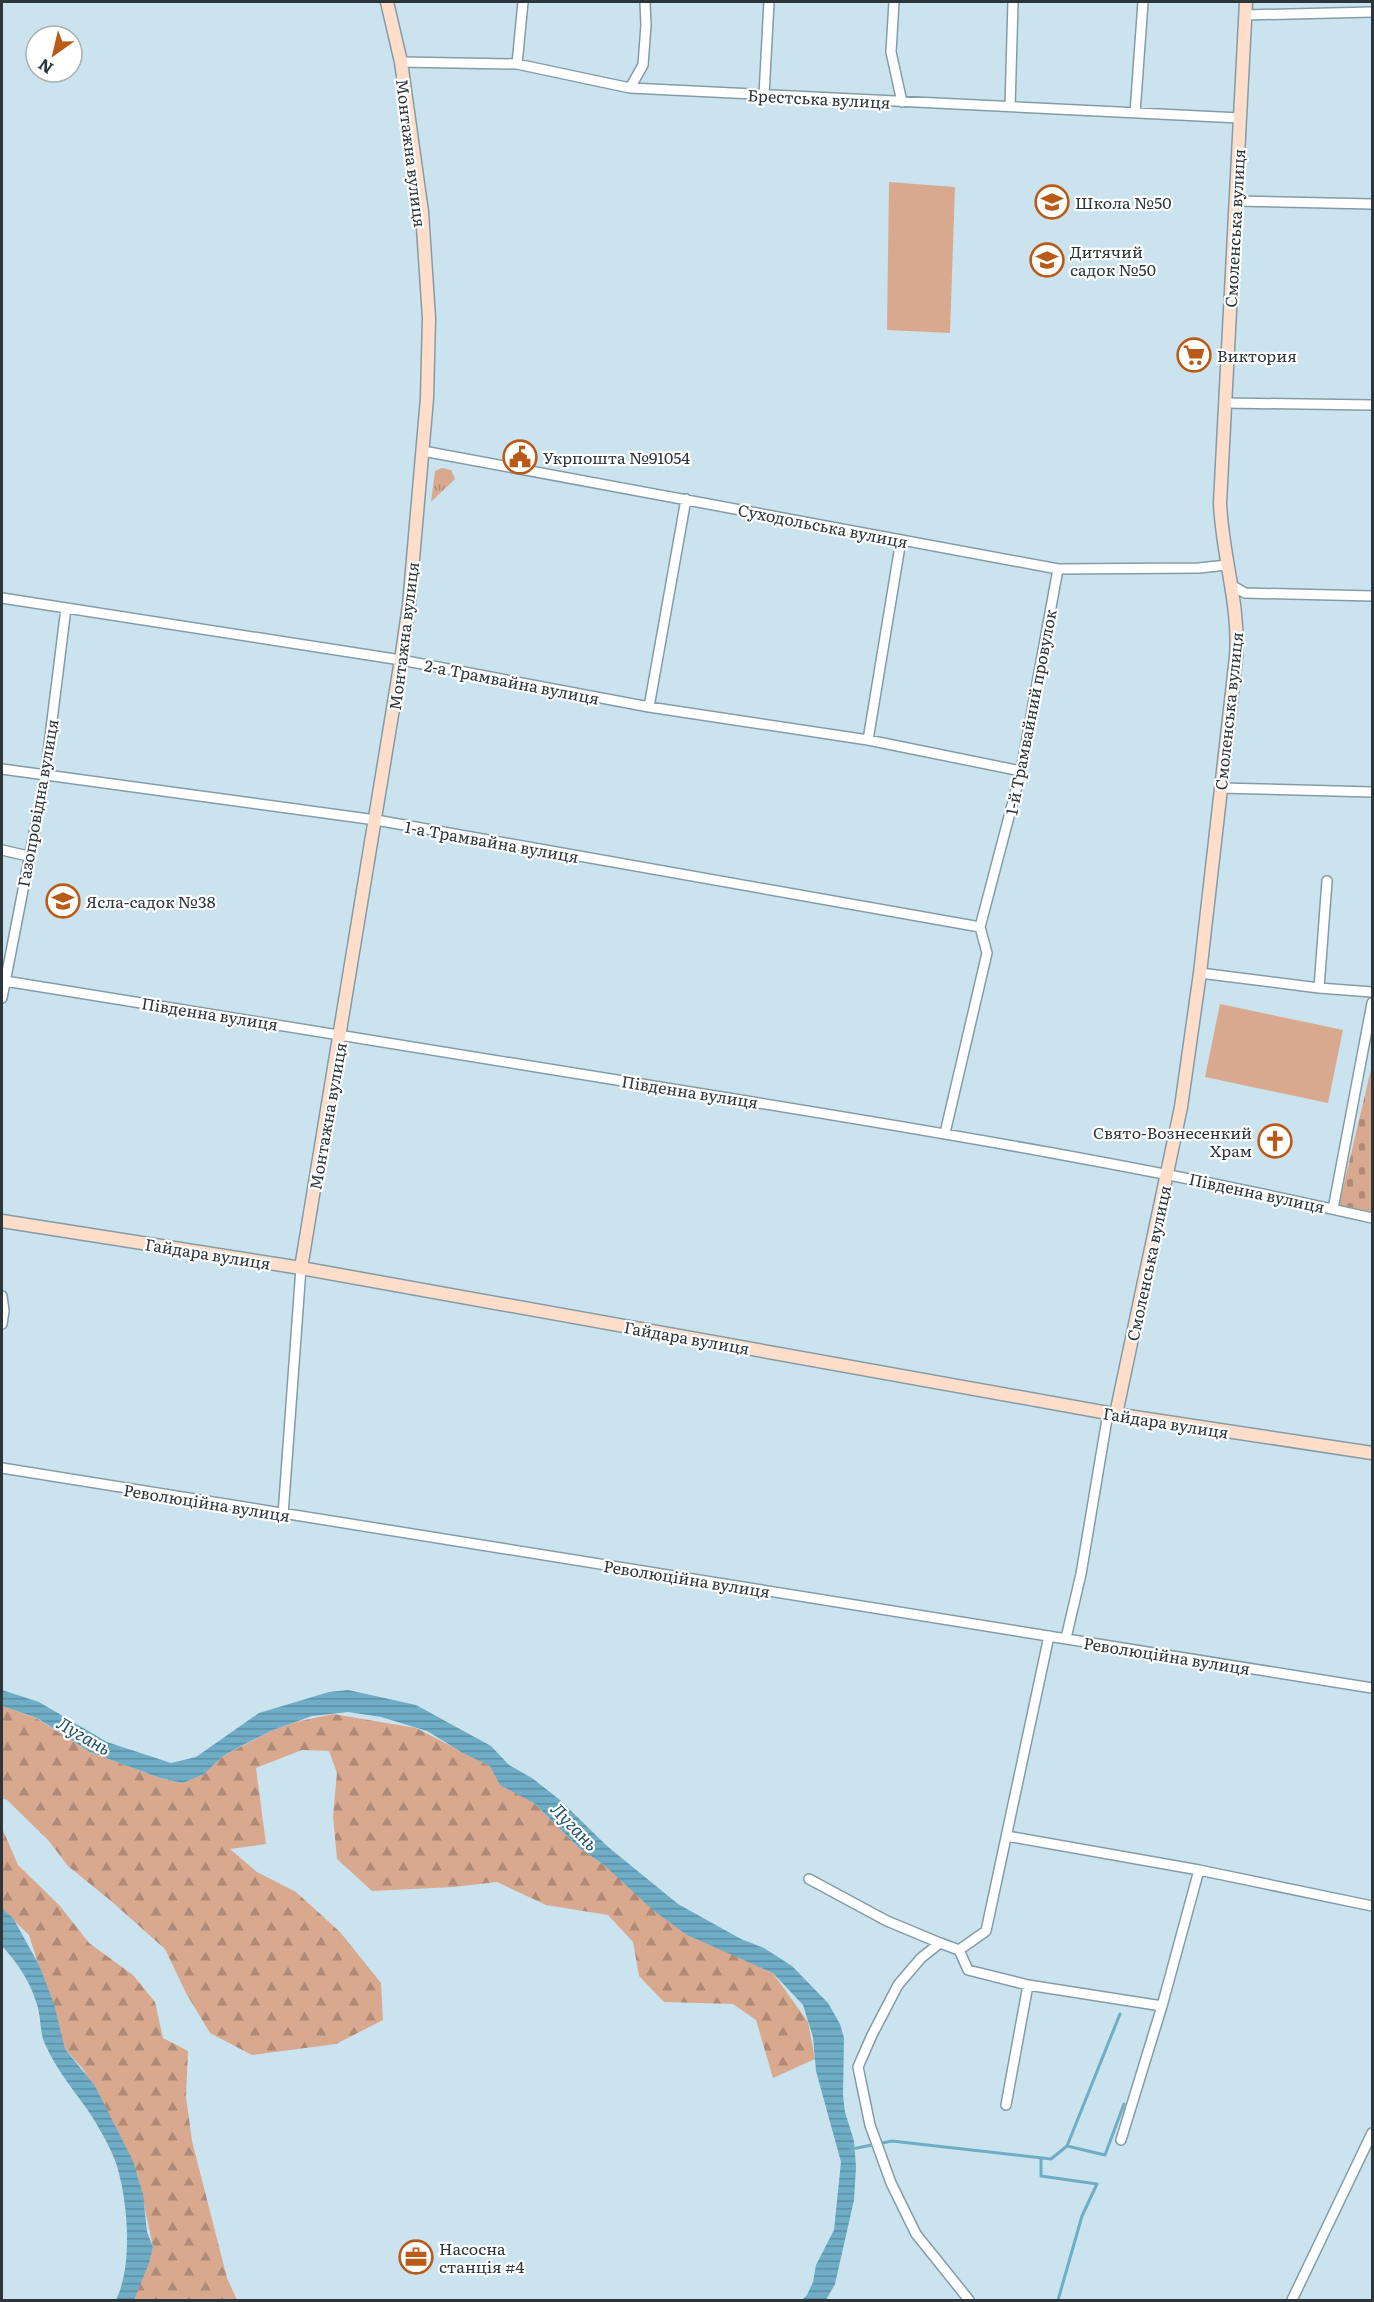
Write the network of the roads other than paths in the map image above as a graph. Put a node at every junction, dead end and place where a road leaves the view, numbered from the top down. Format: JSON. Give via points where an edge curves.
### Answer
{"nodes":[{"id":1,"x":387,"y":2,"type":"edge"},
{"id":2,"x":523,"y":2,"type":"edge"},
{"id":3,"x":645,"y":2,"type":"edge"},
{"id":4,"x":769,"y":2,"type":"edge"},
{"id":5,"x":894,"y":2,"type":"edge"},
{"id":6,"x":1013,"y":2,"type":"edge"},
{"id":7,"x":1143,"y":2,"type":"edge"},
{"id":8,"x":1246,"y":2,"type":"edge"},
{"id":9,"x":1372,"y":12,"type":"edge"},
{"id":10,"x":1245,"y":15,"type":"junction"},
{"id":11,"x":400,"y":62,"type":"junction"},
{"id":12,"x":517,"y":64,"type":"junction"},
{"id":13,"x":630,"y":88,"type":"junction"},
{"id":14,"x":764,"y":95,"type":"junction"},
{"id":15,"x":902,"y":102,"type":"junction"},
{"id":16,"x":1010,"y":107,"type":"junction"},
{"id":17,"x":1135,"y":113,"type":"junction"},
{"id":18,"x":1240,"y":118,"type":"junction"},
{"id":19,"x":1237,"y":201,"type":"junction"},
{"id":20,"x":1372,"y":204,"type":"edge"},
{"id":21,"x":1224,"y":404,"type":"junction"},
{"id":22,"x":1372,"y":405,"type":"edge"},
{"id":23,"x":423,"y":450,"type":"junction"},
{"id":24,"x":686,"y":499,"type":"junction"},
{"id":25,"x":902,"y":540,"type":"junction"},
{"id":26,"x":1227,"y":565,"type":"junction"},
{"id":27,"x":1058,"y":568,"type":"junction"},
{"id":28,"x":1231,"y":585,"type":"junction"},
{"id":29,"x":1372,"y":596,"type":"edge"},
{"id":30,"x":2,"y":598,"type":"edge"},
{"id":31,"x":66,"y":608,"type":"junction"},
{"id":32,"x":401,"y":660,"type":"junction"},
{"id":33,"x":649,"y":707,"type":"junction"},
{"id":34,"x":868,"y":740,"type":"junction"},
{"id":35,"x":2,"y":769,"type":"edge"},
{"id":36,"x":1021,"y":771,"type":"junction"},
{"id":37,"x":45,"y":777,"type":"junction"},
{"id":38,"x":1220,"y":788,"type":"junction"},
{"id":39,"x":1372,"y":792,"type":"edge"},
{"id":40,"x":376,"y":820,"type":"junction"},
{"id":41,"x":2,"y":850,"type":"edge"},
{"id":42,"x":28,"y":856,"type":"junction"},
{"id":43,"x":1327,"y":881,"type":"dead end"},
{"id":44,"x":980,"y":927,"type":"junction"},
{"id":45,"x":1200,"y":973,"type":"junction"},
{"id":46,"x":5,"y":981,"type":"junction"},
{"id":47,"x":1319,"y":988,"type":"junction"},
{"id":48,"x":1372,"y":992,"type":"edge"},
{"id":49,"x":2,"y":998,"type":"edge"},
{"id":50,"x":1372,"y":1003,"type":"edge"},
{"id":51,"x":341,"y":1034,"type":"junction"},
{"id":52,"x":945,"y":1134,"type":"junction"},
{"id":53,"x":1167,"y":1173,"type":"junction"},
{"id":54,"x":1333,"y":1209,"type":"junction"},
{"id":55,"x":1372,"y":1218,"type":"edge"},
{"id":56,"x":2,"y":1221,"type":"edge"},
{"id":57,"x":301,"y":1268,"type":"junction"},
{"id":58,"x":2,"y":1296,"type":"edge"},
{"id":59,"x":2,"y":1324,"type":"edge"},
{"id":60,"x":1112,"y":1414,"type":"junction"},
{"id":61,"x":1372,"y":1453,"type":"edge"},
{"id":62,"x":2,"y":1468,"type":"edge"},
{"id":63,"x":283,"y":1515,"type":"junction"},
{"id":64,"x":1049,"y":1636,"type":"junction"},
{"id":65,"x":1066,"y":1638,"type":"junction"},
{"id":66,"x":1372,"y":1688,"type":"edge"},
{"id":67,"x":1007,"y":1836,"type":"junction"},
{"id":68,"x":1199,"y":1870,"type":"junction"},
{"id":69,"x":809,"y":1879,"type":"dead end"},
{"id":70,"x":1372,"y":1906,"type":"edge"},
{"id":71,"x":940,"y":1943,"type":"junction"},
{"id":72,"x":959,"y":1950,"type":"junction"},
{"id":73,"x":1028,"y":1985,"type":"junction"},
{"id":74,"x":1162,"y":2006,"type":"junction"},
{"id":75,"x":1006,"y":2105,"type":"dead end"},
{"id":76,"x":1372,"y":2133,"type":"edge"},
{"id":77,"x":1122,"y":2140,"type":"dead end"},
{"id":78,"x":969,"y":2301,"type":"edge"},
{"id":79,"x":1292,"y":2301,"type":"edge"}],
"edges":[{"from":1,"to":11,"type":"street","name":"Монтажна вулиця"},
{"from":2,"to":12,"type":"street"},
{"from":3,"to":13,"type":"street","via":[[643,65]]},
{"from":4,"to":14,"type":"street"},
{"from":5,"to":15,"type":"street","via":[[891,52]]},
{"from":6,"to":16,"type":"street"},
{"from":7,"to":17,"type":"street"},
{"from":8,"to":10,"type":"street","name":"Смоленська вулиця"},
{"from":9,"to":10,"type":"street"},
{"from":10,"to":18,"type":"street","name":"Смоленська вулиця"},
{"from":11,"to":12,"type":"street","name":"Брестська вулиця"},
{"from":11,"to":23,"type":"street","name":"Монтажна вулиця","via":[[422,212],[429,318]]},
{"from":12,"to":13,"type":"street","name":"Брестська вулиця"},
{"from":13,"to":14,"type":"street","name":"Брестська вулиця"},
{"from":14,"to":15,"type":"street","name":"Брестська вулиця"},
{"from":15,"to":16,"type":"street","name":"Брестська вулиця"},
{"from":16,"to":17,"type":"street","name":"Брестська вулиця"},
{"from":17,"to":18,"type":"street","name":"Брестська вулиця"},
{"from":18,"to":19,"type":"street","name":"Смоленська вулиця"},
{"from":19,"to":20,"type":"street"},
{"from":19,"to":21,"type":"street","name":"Смоленська вулиця"},
{"from":21,"to":22,"type":"street"},
{"from":21,"to":26,"type":"street","name":"Смоленська вулиця","via":[[1220,503]]},
{"from":23,"to":24,"type":"street","name":"Суходольська вулиця"},
{"from":23,"to":32,"type":"street","name":"Монтажна вулиця"},
{"from":24,"to":25,"type":"street","name":"Суходольська вулиця"},
{"from":24,"to":33,"type":"street"},
{"from":25,"to":27,"type":"street","name":"Суходольська вулиця"},
{"from":25,"to":34,"type":"street"},
{"from":26,"to":27,"type":"street","name":"Суходольська вулиця"},
{"from":26,"to":28,"type":"street","name":"Смоленська вулиця"},
{"from":27,"to":36,"type":"street","name":"1-й Трамвайний провулок"},
{"from":28,"to":29,"type":"street","via":[[1245,593]]},
{"from":28,"to":38,"type":"street","name":"Смоленська вулиця","via":[[1238,636]]},
{"from":30,"to":31,"type":"street","name":"2-а Трамвайна вулиця"},
{"from":31,"to":32,"type":"street","name":"2-а Трамвайна вулиця"},
{"from":31,"to":37,"type":"street","name":"Газопровідна вулиця"},
{"from":32,"to":33,"type":"street","name":"2-а Трамвайна вулиця"},
{"from":32,"to":40,"type":"street","name":"Монтажна вулиця"},
{"from":33,"to":34,"type":"street","name":"2-а Трамвайна вулиця"},
{"from":34,"to":36,"type":"street","name":"2-а Трамвайна вулиця"},
{"from":35,"to":37,"type":"street","name":"1-а Трамвайна вулиця"},
{"from":36,"to":44,"type":"street","name":"1-й Трамвайний провулок"},
{"from":37,"to":40,"type":"street","name":"1-а Трамвайна вулиця"},
{"from":37,"to":42,"type":"street","name":"Газопровідна вулиця"},
{"from":38,"to":39,"type":"street"},
{"from":38,"to":45,"type":"street","name":"Смоленська вулиця"},
{"from":40,"to":44,"type":"street","name":"1-а Трамвайна вулиця"},
{"from":40,"to":51,"type":"street","name":"Монтажна вулиця"},
{"from":41,"to":42,"type":"street"},
{"from":42,"to":46,"type":"street","name":"Газопровідна вулиця"},
{"from":43,"to":47,"type":"street"},
{"from":44,"to":52,"type":"street","name":"1-й Трамвайний провулок","via":[[987,952]]},
{"from":45,"to":47,"type":"street"},
{"from":45,"to":53,"type":"street","name":"Смоленська вулиця","via":[[1181,1107]]},
{"from":46,"to":49,"type":"street","name":"Газопровідна вулиця"},
{"from":46,"to":51,"type":"street","name":"Південна вулиця"},
{"from":47,"to":48,"type":"street"},
{"from":50,"to":54,"type":"street"},
{"from":51,"to":52,"type":"street","name":"Південна вулиця"},
{"from":51,"to":57,"type":"street","name":"Монтажна вулиця"},
{"from":52,"to":53,"type":"street","name":"Південна вулиця"},
{"from":53,"to":54,"type":"street","name":"Південна вулиця"},
{"from":53,"to":60,"type":"street","name":"Смоленська вулиця"},
{"from":54,"to":55,"type":"street","name":"Південна вулиця"},
{"from":56,"to":57,"type":"street","name":"Гайдара вулиця"},
{"from":57,"to":60,"type":"street","name":"Гайдара вулиця"},
{"from":57,"to":63,"type":"street"},
{"from":58,"to":59,"type":"street"},
{"from":60,"to":61,"type":"street","name":"Гайдара вулиця"},
{"from":60,"to":65,"type":"street"},
{"from":62,"to":63,"type":"street","name":"Революційна вулиця"},
{"from":63,"to":64,"type":"street","name":"Революційна вулиця"},
{"from":64,"to":65,"type":"street","name":"Революційна вулиця"},
{"from":64,"to":67,"type":"street"},
{"from":65,"to":66,"type":"street","name":"Революційна вулиця"},
{"from":67,"to":68,"type":"street"},
{"from":67,"to":72,"type":"street","via":[[986,1931]]},
{"from":68,"to":70,"type":"street"},
{"from":68,"to":74,"type":"street"},
{"from":69,"to":71,"type":"street","via":[[887,1921]]},
{"from":71,"to":72,"type":"street"},
{"from":71,"to":78,"type":"street","via":[[898,1984],[858,2067],[870,2125],[891,2183],[916,2234]]},
{"from":72,"to":73,"type":"street","via":[[968,1970]]},
{"from":73,"to":74,"type":"street"},
{"from":73,"to":75,"type":"street"},
{"from":74,"to":77,"type":"street"},
{"from":76,"to":79,"type":"street"}]}
